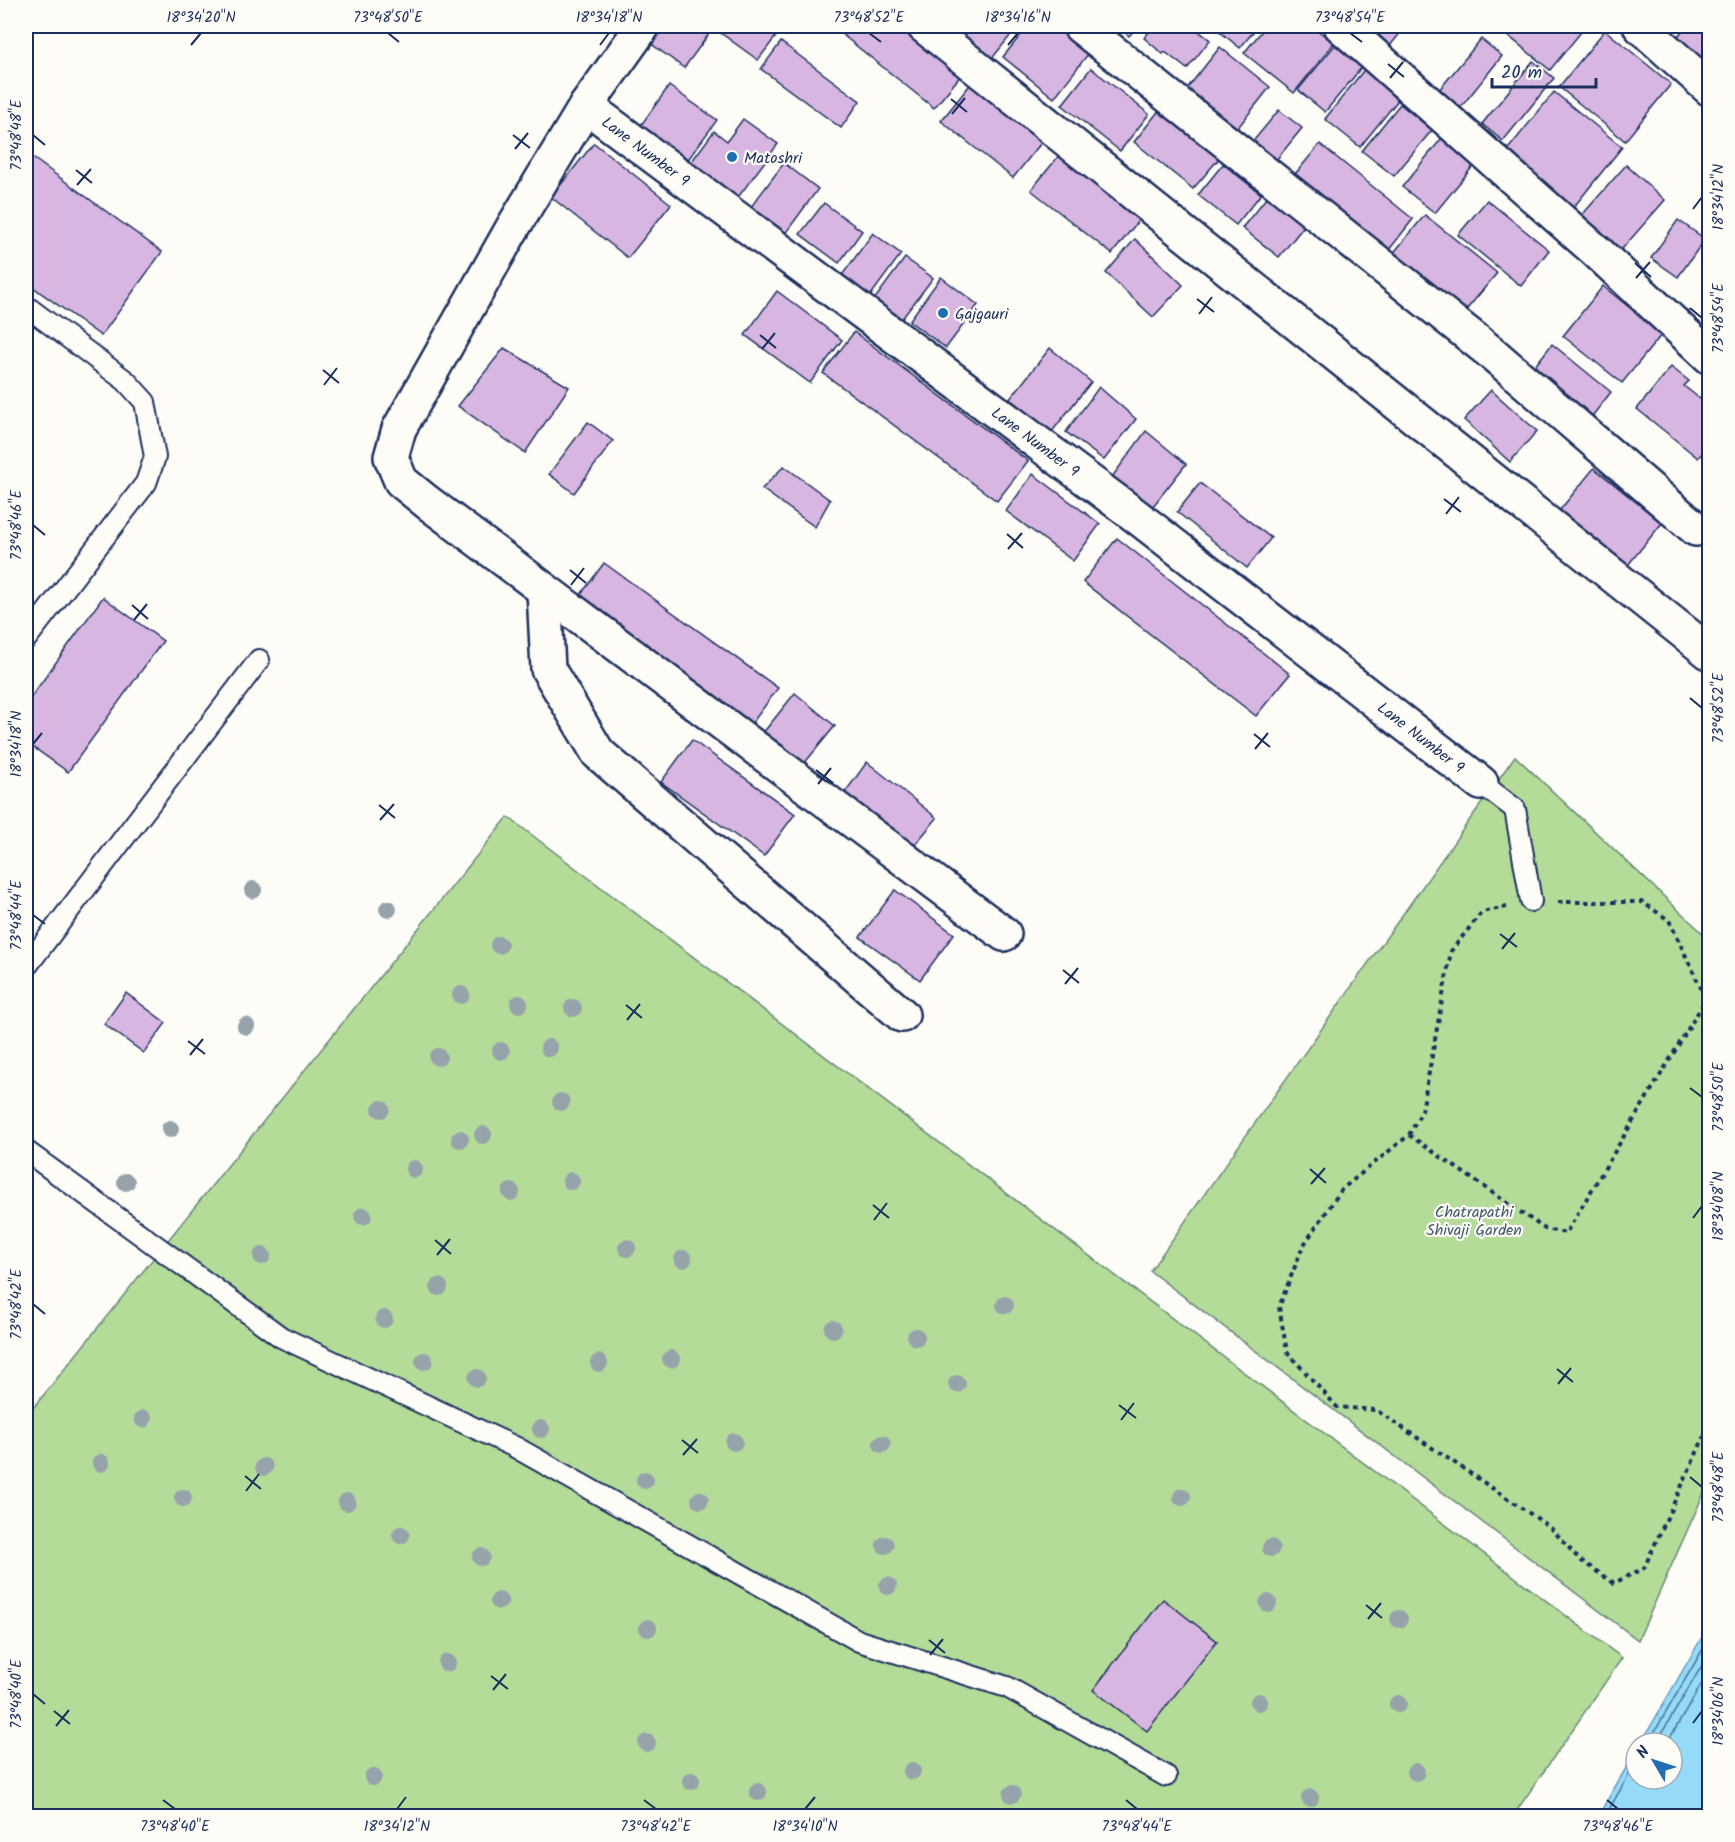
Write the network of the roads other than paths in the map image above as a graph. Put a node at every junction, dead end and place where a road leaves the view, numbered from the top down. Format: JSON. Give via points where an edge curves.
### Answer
{"nodes":[{"id":1,"x":643,"y":26,"type":"edge"},
{"id":2,"x":924,"y":26,"type":"edge"},
{"id":3,"x":1080,"y":26,"type":"edge"},
{"id":4,"x":1341,"y":26,"type":"edge"},
{"id":5,"x":1640,"y":26,"type":"edge"},
{"id":6,"x":1709,"y":88,"type":"edge"},
{"id":7,"x":586,"y":106,"type":"junction"},
{"id":8,"x":26,"y":306,"type":"edge"},
{"id":9,"x":1710,"y":357,"type":"edge"},
{"id":10,"x":1696,"y":529,"type":"dead end"},
{"id":11,"x":544,"y":590,"type":"junction"},
{"id":12,"x":26,"y":639,"type":"edge"},
{"id":13,"x":1710,"y":652,"type":"edge"},
{"id":14,"x":259,"y":660,"type":"dead end"},
{"id":15,"x":1481,"y":783,"type":"joint"},
{"id":16,"x":1531,"y":901,"type":"road end"},
{"id":17,"x":1004,"y":933,"type":"dead end"},
{"id":18,"x":26,"y":967,"type":"edge"},
{"id":19,"x":902,"y":1015,"type":"dead end"},
{"id":20,"x":26,"y":1151,"type":"edge"},
{"id":21,"x":1166,"y":1776,"type":"dead end"}],
"edges":[{"from":1,"to":7,"type":"street"},
{"from":2,"to":13,"type":"street"},
{"from":3,"to":10,"type":"street","via":[[1493,354]]},
{"from":4,"to":9,"type":"street"},
{"from":5,"to":6,"type":"street"},
{"from":7,"to":11,"type":"street","via":[[399,429],[391,457],[401,481]]},
{"from":7,"to":15,"type":"street","name":"Lane Number 9","via":[[1127,509]]},
{"from":8,"to":12,"type":"lane","via":[[126,381],[145,402],[155,457],[146,483]]},
{"from":11,"to":17,"type":"street"},
{"from":11,"to":19,"type":"street","via":[[548,669],[598,753]]},
{"from":14,"to":18,"type":"lane"},
{"from":15,"to":16,"type":"lane","via":[[1515,809]]},
{"from":20,"to":21,"type":"lane","via":[[281,1337],[515,1447],[859,1641],[1007,1687]]}]}
